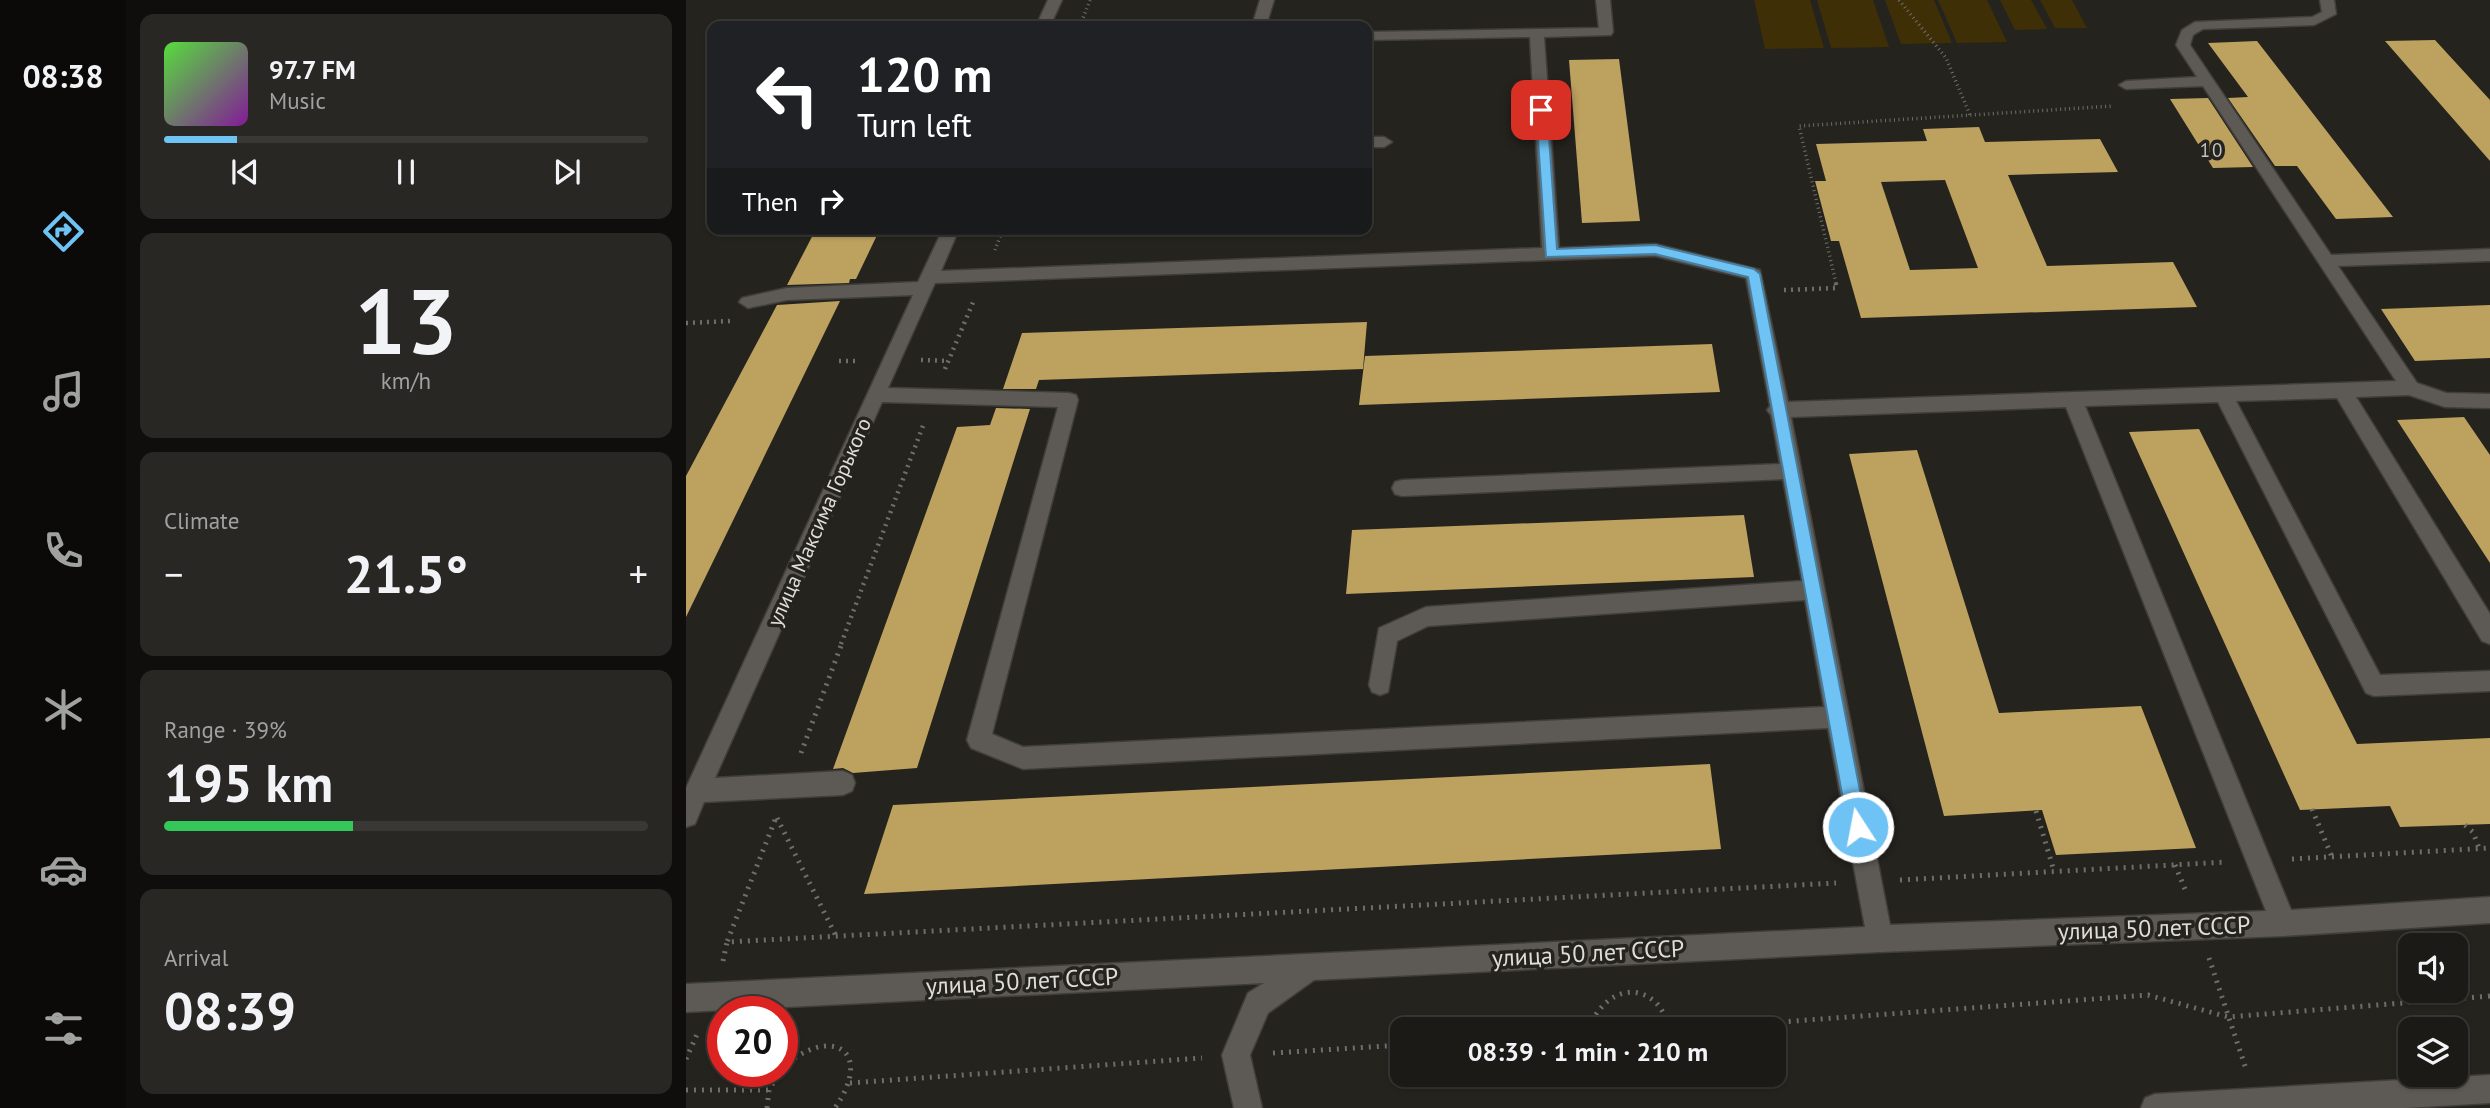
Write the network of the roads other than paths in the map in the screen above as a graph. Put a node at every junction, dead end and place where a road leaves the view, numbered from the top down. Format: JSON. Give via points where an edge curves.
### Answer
{"nodes":[{"id":1,"x":1055,"y":0,"type":"edge"},
{"id":2,"x":1267,"y":0,"type":"edge"},
{"id":3,"x":1603,"y":0,"type":"edge"},
{"id":4,"x":2327,"y":0,"type":"edge"},
{"id":5,"x":1045,"y":21,"type":"edge"},
{"id":6,"x":1261,"y":21,"type":"edge"},
{"id":7,"x":1537,"y":33,"type":"junction"},
{"id":8,"x":1372,"y":36,"type":"edge"},
{"id":9,"x":2208,"y":81,"type":"junction"},
{"id":10,"x":2126,"y":85,"type":"road end"},
{"id":11,"x":1372,"y":142,"type":"edge"},
{"id":12,"x":1384,"y":142,"type":"dead end"},
{"id":13,"x":948,"y":235,"type":"edge"},
{"id":14,"x":1551,"y":254,"type":"junction"},
{"id":15,"x":2490,"y":255,"type":"edge"},
{"id":16,"x":2326,"y":261,"type":"junction"},
{"id":17,"x":927,"y":282,"type":"junction"},
{"id":18,"x":748,"y":302,"type":"dead end"},
{"id":19,"x":2410,"y":388,"type":"junction"},
{"id":20,"x":2342,"y":390,"type":"junction"},
{"id":21,"x":2223,"y":394,"type":"junction"},
{"id":22,"x":876,"y":395,"type":"junction"},
{"id":23,"x":2072,"y":400,"type":"junction"},
{"id":24,"x":2490,"y":401,"type":"edge"},
{"id":25,"x":1777,"y":410,"type":"junction"},
{"id":26,"x":1790,"y":471,"type":"junction"},
{"id":27,"x":1402,"y":488,"type":"dead end"},
{"id":28,"x":1812,"y":590,"type":"junction"},
{"id":29,"x":2490,"y":634,"type":"edge"},
{"id":30,"x":2490,"y":681,"type":"edge"},
{"id":31,"x":1380,"y":685,"type":"dead end"},
{"id":32,"x":1836,"y":717,"type":"junction"},
{"id":33,"x":843,"y":783,"type":"dead end"},
{"id":34,"x":698,"y":791,"type":"junction"},
{"id":35,"x":686,"y":815,"type":"edge"},
{"id":36,"x":2490,"y":910,"type":"edge"},
{"id":37,"x":2284,"y":923,"type":"junction"},
{"id":38,"x":1880,"y":939,"type":"junction"},
{"id":39,"x":1311,"y":967,"type":"junction"},
{"id":40,"x":686,"y":998,"type":"edge"},
{"id":41,"x":2490,"y":1089,"type":"edge"},
{"id":42,"x":1248,"y":1108,"type":"edge"},
{"id":43,"x":2155,"y":1108,"type":"edge"}],
"edges":[{"from":1,"to":5,"type":"street"},
{"from":2,"to":6,"type":"street"},
{"from":3,"to":7,"type":"street","via":[[1606,32]]},
{"from":4,"to":9,"type":"street","via":[[2329,14],[2314,21],[2200,25],[2187,33],[2183,44]]},
{"from":7,"to":8,"type":"street"},
{"from":7,"to":14,"type":"street"},
{"from":9,"to":10,"type":"street"},
{"from":9,"to":16,"type":"street"},
{"from":11,"to":12,"type":"street"},
{"from":13,"to":17,"type":"street","name":"улица Максима Горького"},
{"from":14,"to":17,"type":"street","via":[[985,275]]},
{"from":14,"to":25,"type":"street","via":[[1655,250],[1754,274]]},
{"from":15,"to":16,"type":"street"},
{"from":16,"to":19,"type":"street"},
{"from":17,"to":18,"type":"street","via":[[787,294]]},
{"from":17,"to":22,"type":"street","name":"улица Максима Горького"},
{"from":19,"to":20,"type":"street"},
{"from":19,"to":24,"type":"street","via":[[2445,400]]},
{"from":20,"to":21,"type":"street"},
{"from":20,"to":29,"type":"street"},
{"from":21,"to":23,"type":"street"},
{"from":21,"to":30,"type":"street","via":[[2374,687]]},
{"from":22,"to":32,"type":"street","via":[[1069,400],[979,740],[1023,758]]},
{"from":22,"to":34,"type":"street","name":"улица Максима Горького"},
{"from":23,"to":25,"type":"street"},
{"from":23,"to":37,"type":"street"},
{"from":25,"to":26,"type":"street"},
{"from":26,"to":27,"type":"street"},
{"from":26,"to":28,"type":"street"},
{"from":28,"to":31,"type":"street","via":[[1426,617],[1387,635]]},
{"from":28,"to":32,"type":"street"},
{"from":32,"to":38,"type":"street"},
{"from":33,"to":34,"type":"street"},
{"from":34,"to":35,"type":"street","name":"улица Максима Горького"},
{"from":36,"to":37,"type":"street","name":"улица 50 лет СССР"},
{"from":37,"to":38,"type":"street","name":"улица 50 лет СССР"},
{"from":38,"to":39,"type":"street","name":"улица 50 лет СССР"},
{"from":39,"to":40,"type":"street","name":"улица 50 лет СССР"},
{"from":39,"to":42,"type":"street","via":[[1258,1003],[1236,1055]]},
{"from":41,"to":43,"type":"street"}]}
